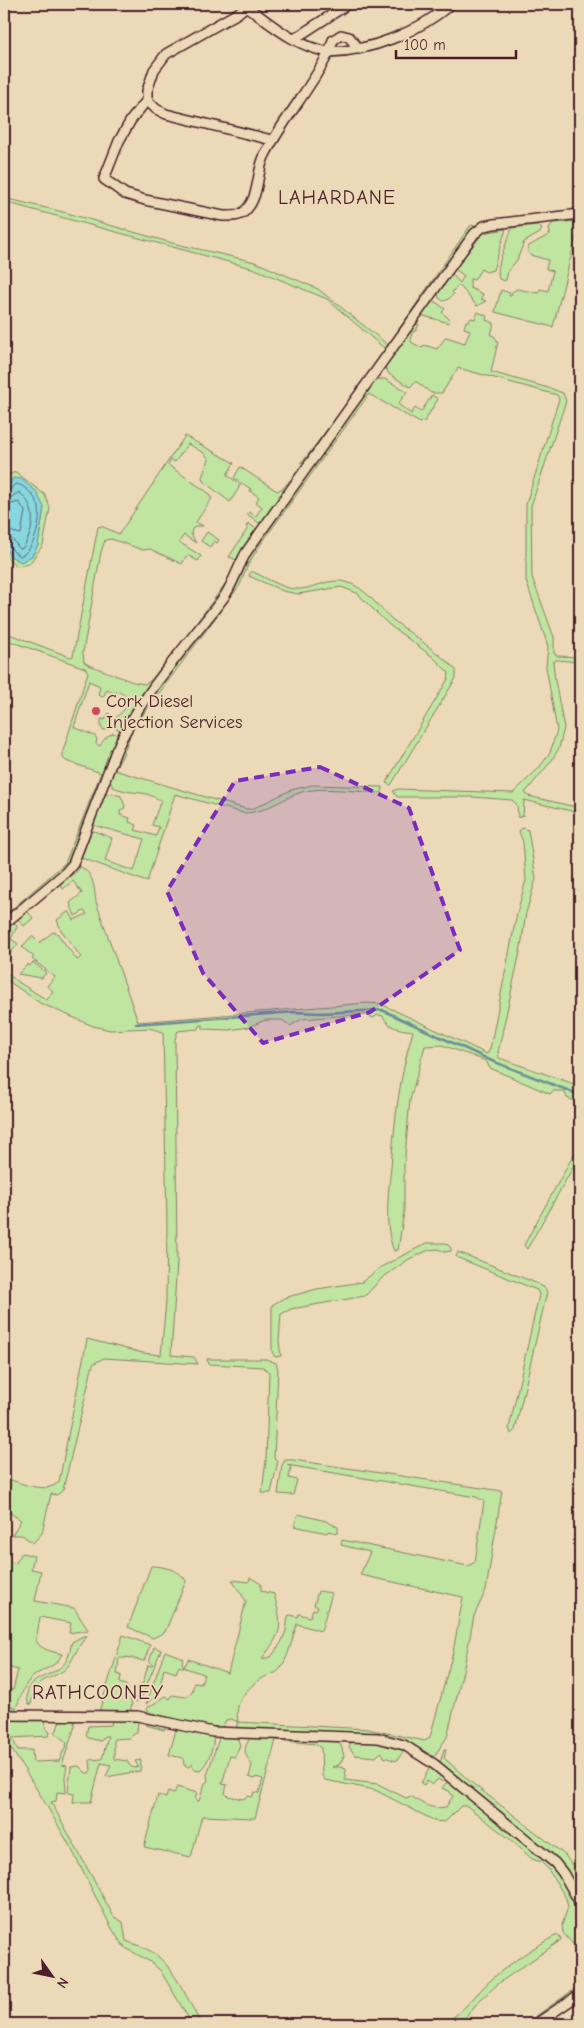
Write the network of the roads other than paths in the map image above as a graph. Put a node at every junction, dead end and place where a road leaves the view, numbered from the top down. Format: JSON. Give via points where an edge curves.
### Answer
{"nodes":[{"id":1,"x":348,"y":4,"type":"edge"},
{"id":2,"x":451,"y":4,"type":"edge"},
{"id":3,"x":245,"y":5,"type":"edge"},
{"id":4,"x":294,"y":39,"type":"junction"},
{"id":5,"x":359,"y":49,"type":"junction"},
{"id":6,"x":329,"y":52,"type":"junction"},
{"id":7,"x":147,"y":100,"type":"junction"},
{"id":8,"x":272,"y":140,"type":"junction"},
{"id":9,"x":580,"y":214,"type":"edge"},
{"id":10,"x":4,"y":924,"type":"edge"},
{"id":11,"x":4,"y":1715,"type":"edge"},
{"id":12,"x":580,"y":1903,"type":"edge"},
{"id":13,"x":580,"y":1994,"type":"edge"},
{"id":14,"x":536,"y":2024,"type":"edge"}],
"edges":[{"from":1,"to":4,"type":"street"},
{"from":2,"to":5,"type":"street","via":[[421,25]]},
{"from":3,"to":4,"type":"street"},
{"from":3,"to":7,"type":"street","via":[[217,26],[166,54],[154,70],[146,91]]},
{"from":4,"to":6,"type":"street","via":[[315,50]]},
{"from":5,"to":6,"type":"street"},
{"from":5,"to":6,"type":"street","via":[[348,37],[340,35],[333,40]]},
{"from":6,"to":8,"type":"street"},
{"from":7,"to":8,"type":"street","via":[[166,114]]},
{"from":7,"to":8,"type":"street","via":[[119,142],[104,179],[125,194],[223,216],[236,216],[245,211],[253,199],[258,188],[259,167]]},
{"from":9,"to":10,"type":"street","via":[[494,224],[484,226],[474,234],[247,551],[224,597],[134,716],[116,751],[73,864]]},
{"from":11,"to":12,"type":"street","via":[[137,1716],[213,1732],[316,1734],[391,1740],[434,1764],[555,1863]]},
{"from":13,"to":14,"type":"street"}]}
